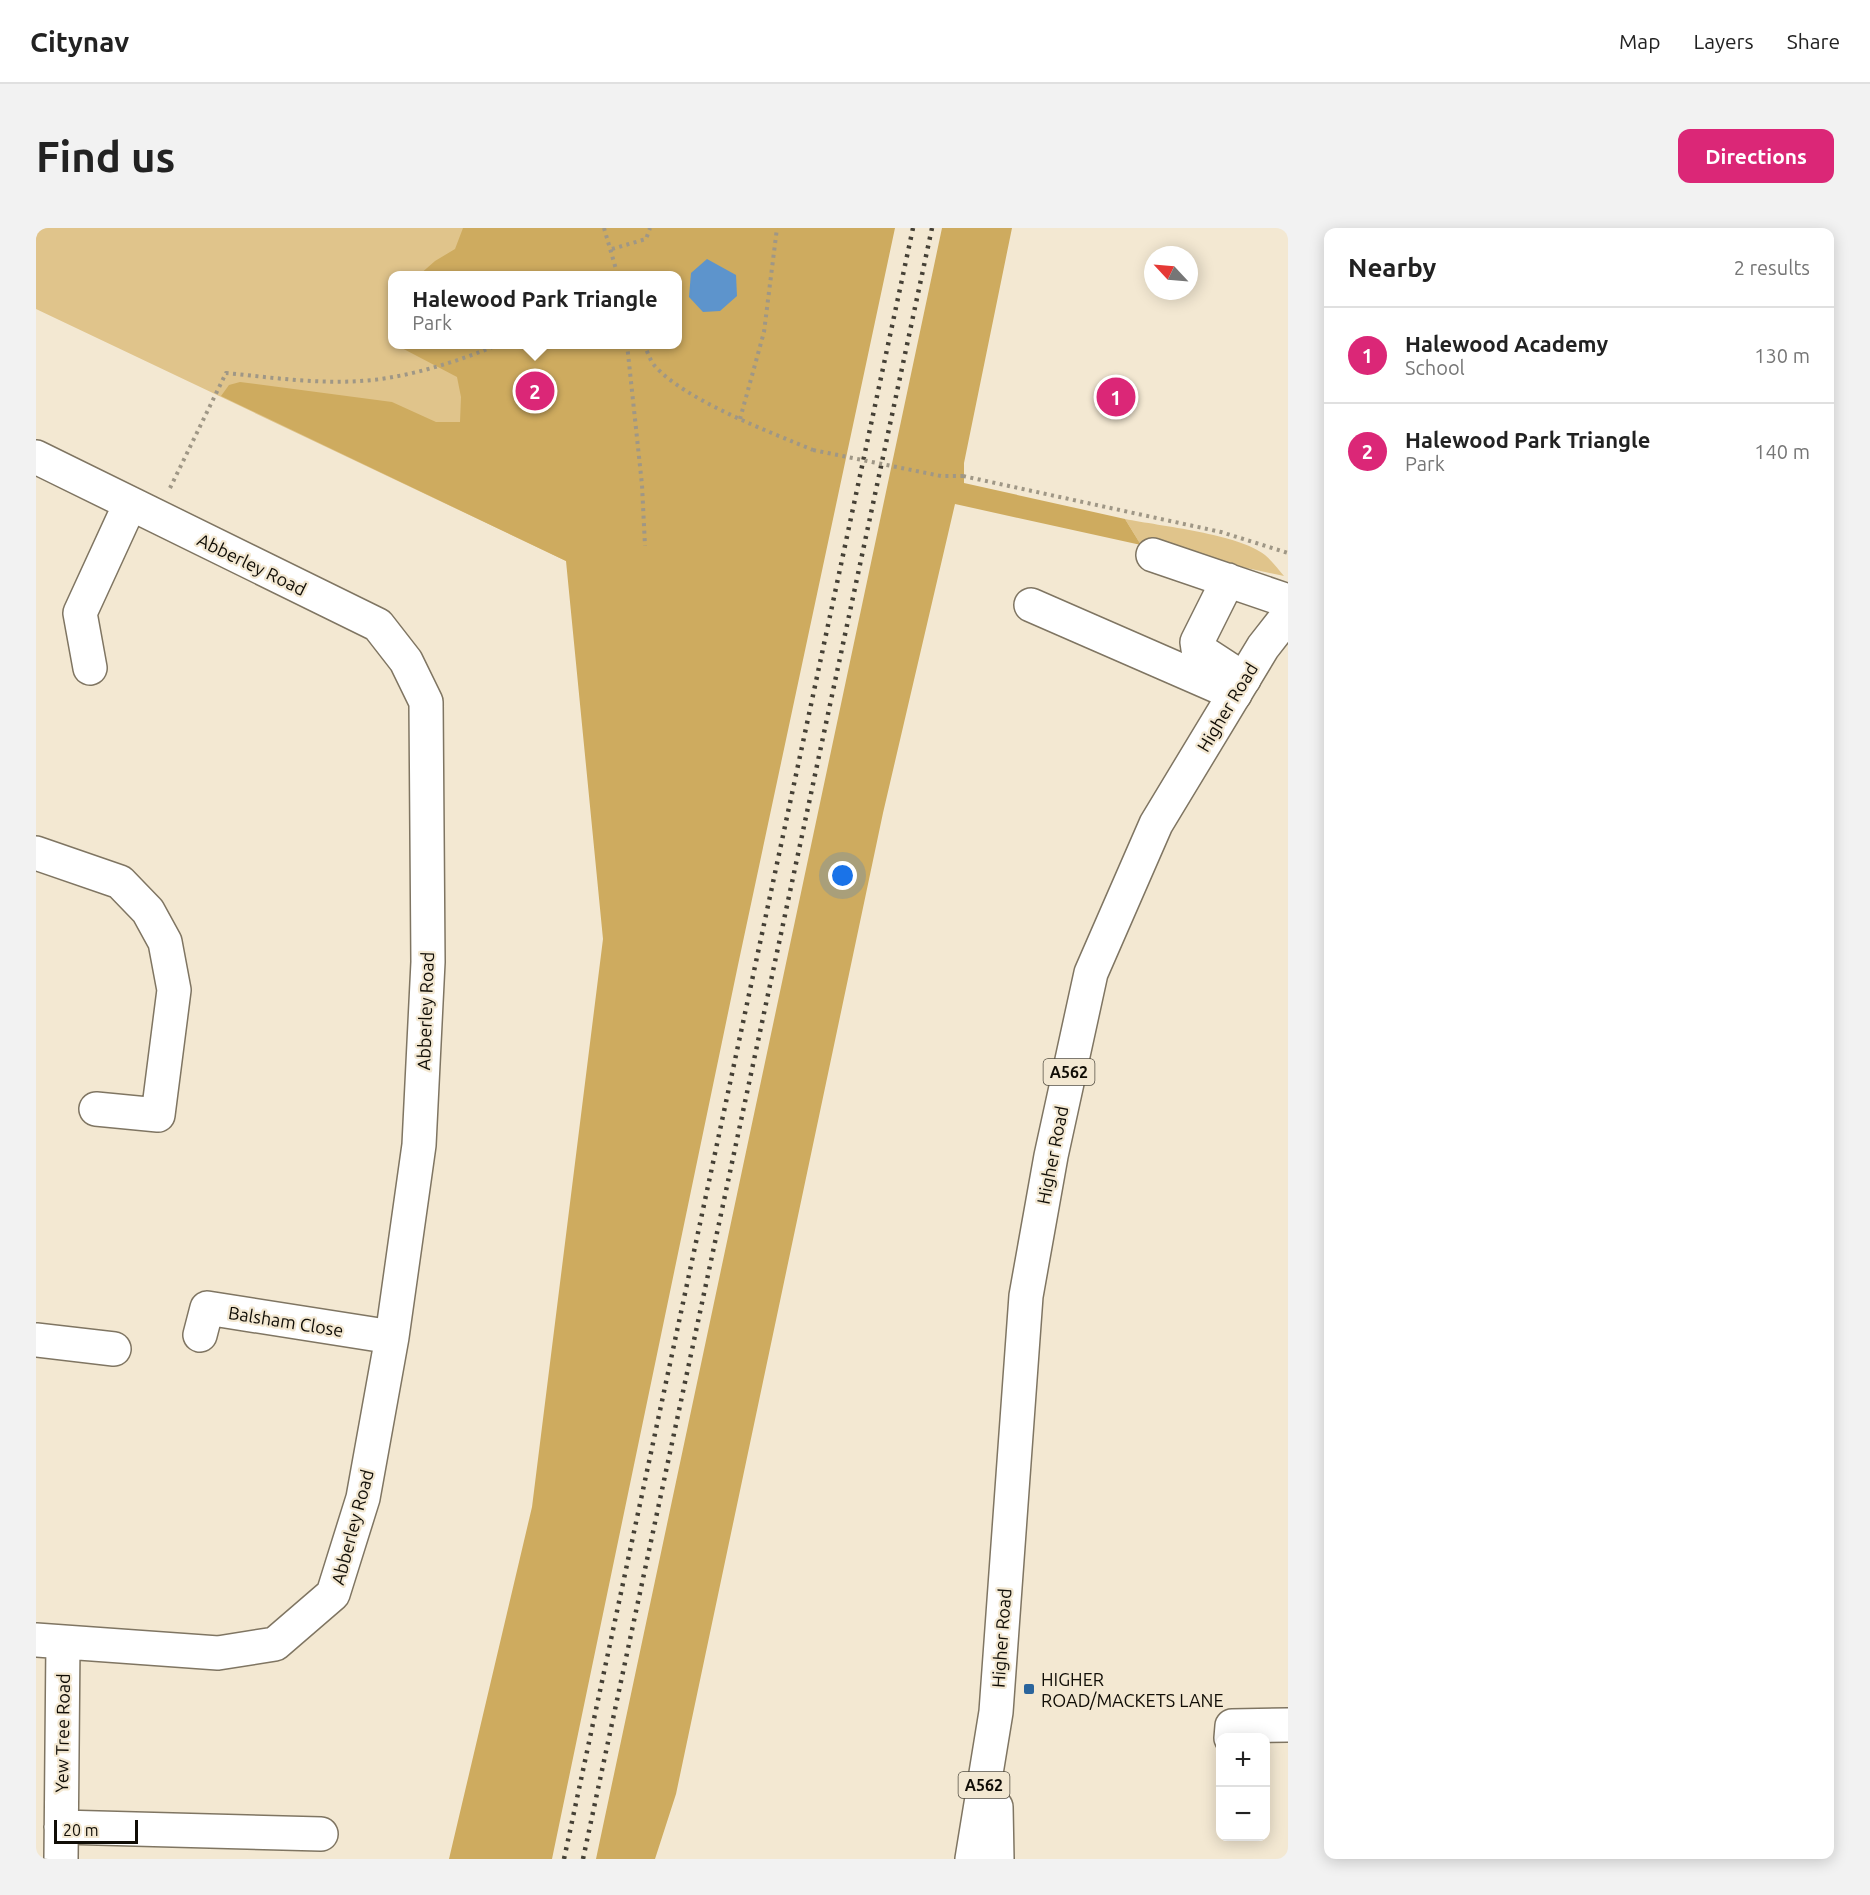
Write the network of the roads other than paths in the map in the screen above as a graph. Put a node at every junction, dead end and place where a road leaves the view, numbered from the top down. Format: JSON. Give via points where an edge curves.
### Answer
{"nodes":[{"id":1,"x":36,"y":457,"type":"edge"},
{"id":2,"x":143,"y":510,"type":"junction"},
{"id":3,"x":1153,"y":555,"type":"dead end"},
{"id":4,"x":1228,"y":580,"type":"junction"},
{"id":5,"x":1288,"y":601,"type":"edge"},
{"id":6,"x":1031,"y":605,"type":"dead end"},
{"id":7,"x":1288,"y":615,"type":"edge"},
{"id":8,"x":90,"y":668,"type":"dead end"},
{"id":9,"x":1239,"y":686,"type":"junction"},
{"id":10,"x":36,"y":853,"type":"edge"},
{"id":11,"x":96,"y":1109,"type":"dead end"},
{"id":12,"x":201,"y":1335,"type":"dead end"},
{"id":13,"x":392,"y":1337,"type":"junction"},
{"id":14,"x":36,"y":1340,"type":"edge"},
{"id":15,"x":114,"y":1349,"type":"dead end"},
{"id":16,"x":50,"y":1641,"type":"edge"},
{"id":17,"x":162,"y":1647,"type":"joint"},
{"id":18,"x":996,"y":1712,"type":"junction"},
{"id":19,"x":1288,"y":1725,"type":"edge"},
{"id":20,"x":1232,"y":1733,"type":"edge"},
{"id":21,"x":61,"y":1827,"type":"junction"},
{"id":22,"x":321,"y":1834,"type":"dead end"},
{"id":23,"x":61,"y":1859,"type":"edge"},
{"id":24,"x":972,"y":1859,"type":"edge"},
{"id":25,"x":997,"y":1859,"type":"edge"}],
"edges":[{"from":1,"to":2,"type":"main road","name":"Abberley Road"},
{"from":2,"to":8,"type":"main road","via":[[80,613]]},
{"from":2,"to":13,"type":"main road","name":"Abberley Road","via":[[378,625],[406,661],[426,702],[428,962],[419,1145]]},
{"from":3,"to":4,"type":"main road"},
{"from":4,"to":5,"type":"main road"},
{"from":4,"to":9,"type":"main road","via":[[1197,642],[1198,649]]},
{"from":6,"to":9,"type":"main road"},
{"from":7,"to":9,"type":"main road","name":"Higher Road","number":"A562"},
{"from":9,"to":18,"type":"main road","name":"Higher Road","number":"A562","via":[[1156,824],[1091,973],[1051,1156],[1026,1296]]},
{"from":10,"to":11,"type":"main road","via":[[120,882],[148,911],[165,942],[174,990],[158,1114]]},
{"from":12,"to":13,"type":"main road","name":"Balsham Close","via":[[207,1308]]},
{"from":13,"to":17,"type":"main road","name":"Abberley Road","via":[[363,1498],[333,1594],[274,1644],[218,1653]]},
{"from":14,"to":15,"type":"main road"},
{"from":16,"to":17,"type":"main road","name":"Yew Tree Road"},
{"from":16,"to":21,"type":"main road","name":"Yew Tree Road"},
{"from":18,"to":24,"type":"main road","name":"Higher Road","number":"A562"},
{"from":18,"to":25,"type":"main road","name":"Higher Road","number":"A562"},
{"from":19,"to":20,"type":"main road","via":[[1232,1726]]},
{"from":21,"to":22,"type":"main road"},
{"from":21,"to":23,"type":"main road","name":"Yew Tree Road"}]}
